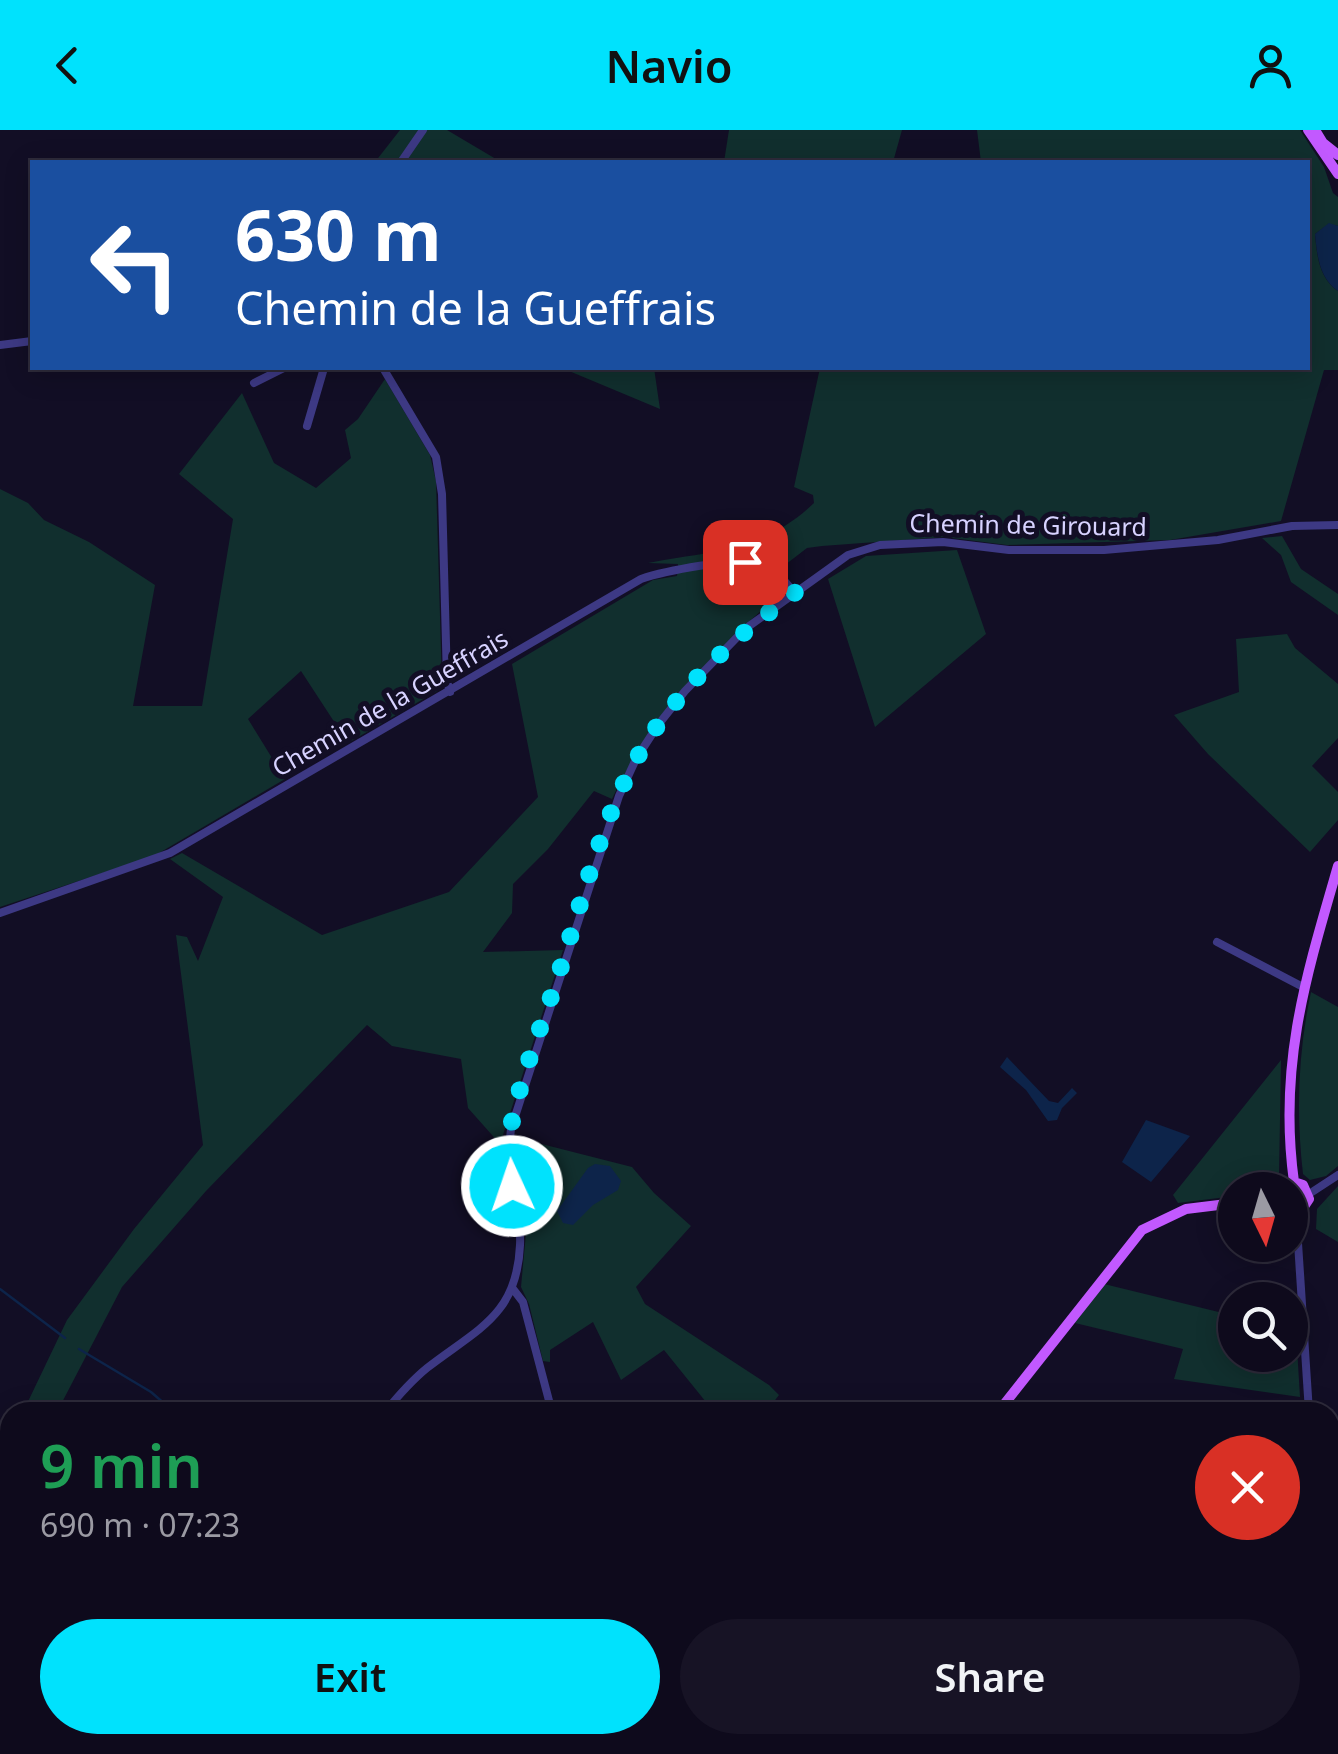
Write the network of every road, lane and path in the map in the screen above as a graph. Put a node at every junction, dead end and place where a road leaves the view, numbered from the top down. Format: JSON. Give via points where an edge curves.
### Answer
{"nodes":[{"id":1,"x":423,"y":130,"type":"edge"},
{"id":2,"x":1312,"y":130,"type":"edge"},
{"id":3,"x":1338,"y":155,"type":"edge"},
{"id":4,"x":402,"y":160,"type":"edge"},
{"id":5,"x":1338,"y":174,"type":"edge"},
{"id":6,"x":30,"y":342,"type":"edge"},
{"id":7,"x":0,"y":346,"type":"edge"},
{"id":8,"x":280,"y":370,"type":"edge"},
{"id":9,"x":323,"y":370,"type":"edge"},
{"id":10,"x":384,"y":370,"type":"edge"},
{"id":11,"x":254,"y":383,"type":"dead end"},
{"id":12,"x":307,"y":426,"type":"dead end"},
{"id":13,"x":1338,"y":526,"type":"edge"},
{"id":14,"x":795,"y":593,"type":"junction"},
{"id":15,"x":450,"y":692,"type":"junction"},
{"id":16,"x":1338,"y":866,"type":"edge"},
{"id":17,"x":0,"y":913,"type":"edge"},
{"id":18,"x":1218,"y":942,"type":"dead end"},
{"id":19,"x":1303,"y":987,"type":"junction"},
{"id":20,"x":1294,"y":1172,"type":"edge"},
{"id":21,"x":1338,"y":1174,"type":"edge"},
{"id":22,"x":1309,"y":1194,"type":"edge"},
{"id":23,"x":1218,"y":1205,"type":"edge"},
{"id":24,"x":1297,"y":1262,"type":"edge"},
{"id":25,"x":513,"y":1289,"type":"junction"},
{"id":26,"x":394,"y":1402,"type":"edge"},
{"id":27,"x":549,"y":1402,"type":"edge"},
{"id":28,"x":1006,"y":1402,"type":"edge"},
{"id":29,"x":1309,"y":1402,"type":"edge"}],
"edges":[{"from":1,"to":4,"type":"street"},
{"from":2,"to":3,"type":"main road"},
{"from":2,"to":5,"type":"main road"},
{"from":6,"to":7,"type":"street"},
{"from":8,"to":11,"type":"street"},
{"from":9,"to":12,"type":"street"},
{"from":10,"to":15,"type":"street","via":[[436,457]]},
{"from":13,"to":14,"type":"street","name":"Chemin de Girouard","via":[[1104,550],[880,545],[848,555]]},
{"from":14,"to":15,"type":"street","name":"Chemin de la Gueffrais","via":[[771,568],[754,562],[654,574]]},
{"from":14,"to":25,"type":"street","name":"Chemin de Girouard","via":[[745,629],[686,691],[636,759],[619,796],[510,1129],[521,1240]]},
{"from":15,"to":17,"type":"street","name":"Chemin de la Gueffrais","via":[[170,854]]},
{"from":16,"to":19,"type":"main road"},
{"from":18,"to":19,"type":"street"},
{"from":19,"to":20,"type":"main road","via":[[1290,1074]]},
{"from":21,"to":22,"type":"street"},
{"from":23,"to":28,"type":"main road","via":[[1186,1209],[1142,1230]]},
{"from":24,"to":29,"type":"street"},
{"from":25,"to":26,"type":"street","name":"Chemin de Girouard","via":[[490,1323],[416,1376]]},
{"from":25,"to":27,"type":"street","via":[[523,1302]]}]}
